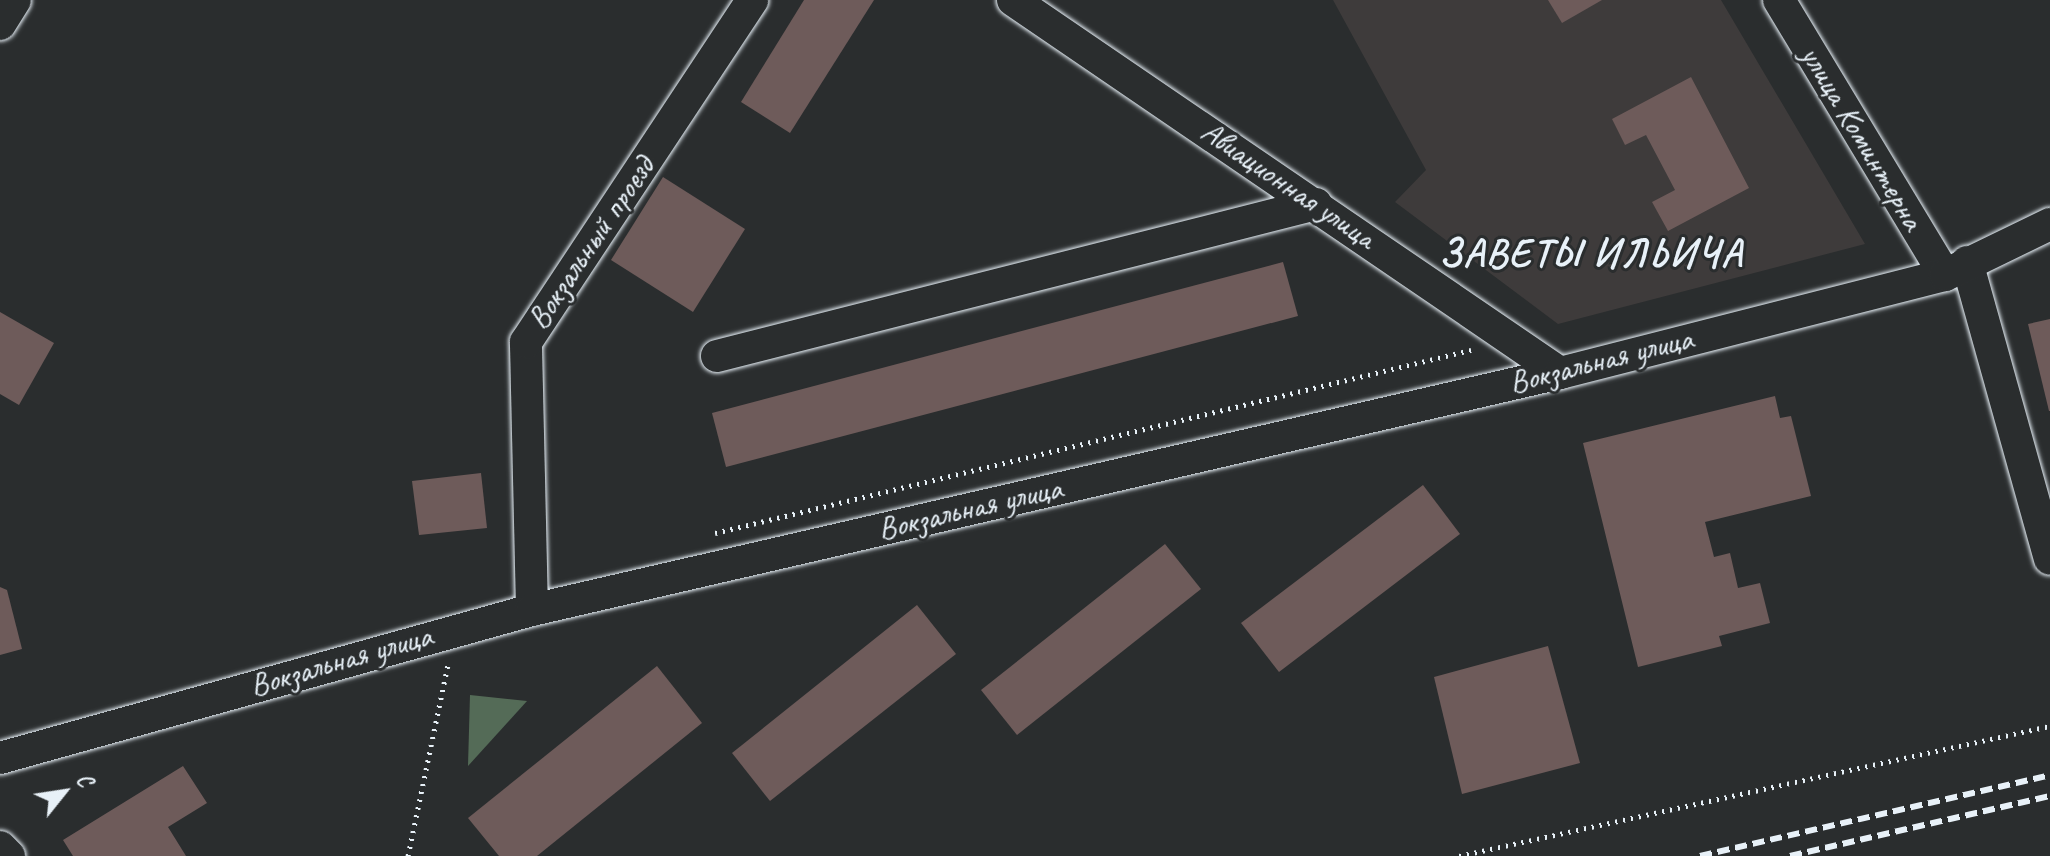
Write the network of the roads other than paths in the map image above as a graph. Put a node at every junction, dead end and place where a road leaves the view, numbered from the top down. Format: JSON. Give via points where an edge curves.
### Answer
{"nodes":[{"id":1,"x":15,"y":0,"type":"edge"},
{"id":2,"x":752,"y":0,"type":"edge"},
{"id":3,"x":1013,"y":0,"type":"edge"},
{"id":4,"x":1779,"y":0,"type":"edge"},
{"id":5,"x":0,"y":24,"type":"edge"},
{"id":6,"x":1316,"y":204,"type":"junction"},
{"id":7,"x":2050,"y":224,"type":"edge"},
{"id":8,"x":1956,"y":268,"type":"junction"},
{"id":9,"x":717,"y":356,"type":"dead end"},
{"id":10,"x":1560,"y":373,"type":"junction"},
{"id":11,"x":2050,"y":559,"type":"edge"},
{"id":12,"x":532,"y":610,"type":"junction"},
{"id":13,"x":0,"y":758,"type":"edge"},
{"id":14,"x":0,"y":847,"type":"edge"},
{"id":15,"x":9,"y":856,"type":"edge"}],
"edges":[{"from":1,"to":5,"type":"street"},
{"from":2,"to":12,"type":"street","name":"Вокзальный проезд","via":[[526,342]]},
{"from":3,"to":6,"type":"street","name":"Авиационная улица"},
{"from":4,"to":8,"type":"street","name":"улица Коминтерна"},
{"from":6,"to":9,"type":"street"},
{"from":6,"to":10,"type":"street","name":"Авиационная улица"},
{"from":7,"to":8,"type":"street","name":"Вокзальная улица"},
{"from":8,"to":10,"type":"street","name":"Вокзальная улица"},
{"from":8,"to":11,"type":"street","name":"улица Коминтерна"},
{"from":10,"to":12,"type":"street","name":"Вокзальная улица"},
{"from":12,"to":13,"type":"street","name":"Вокзальная улица"},
{"from":14,"to":15,"type":"street"}]}
